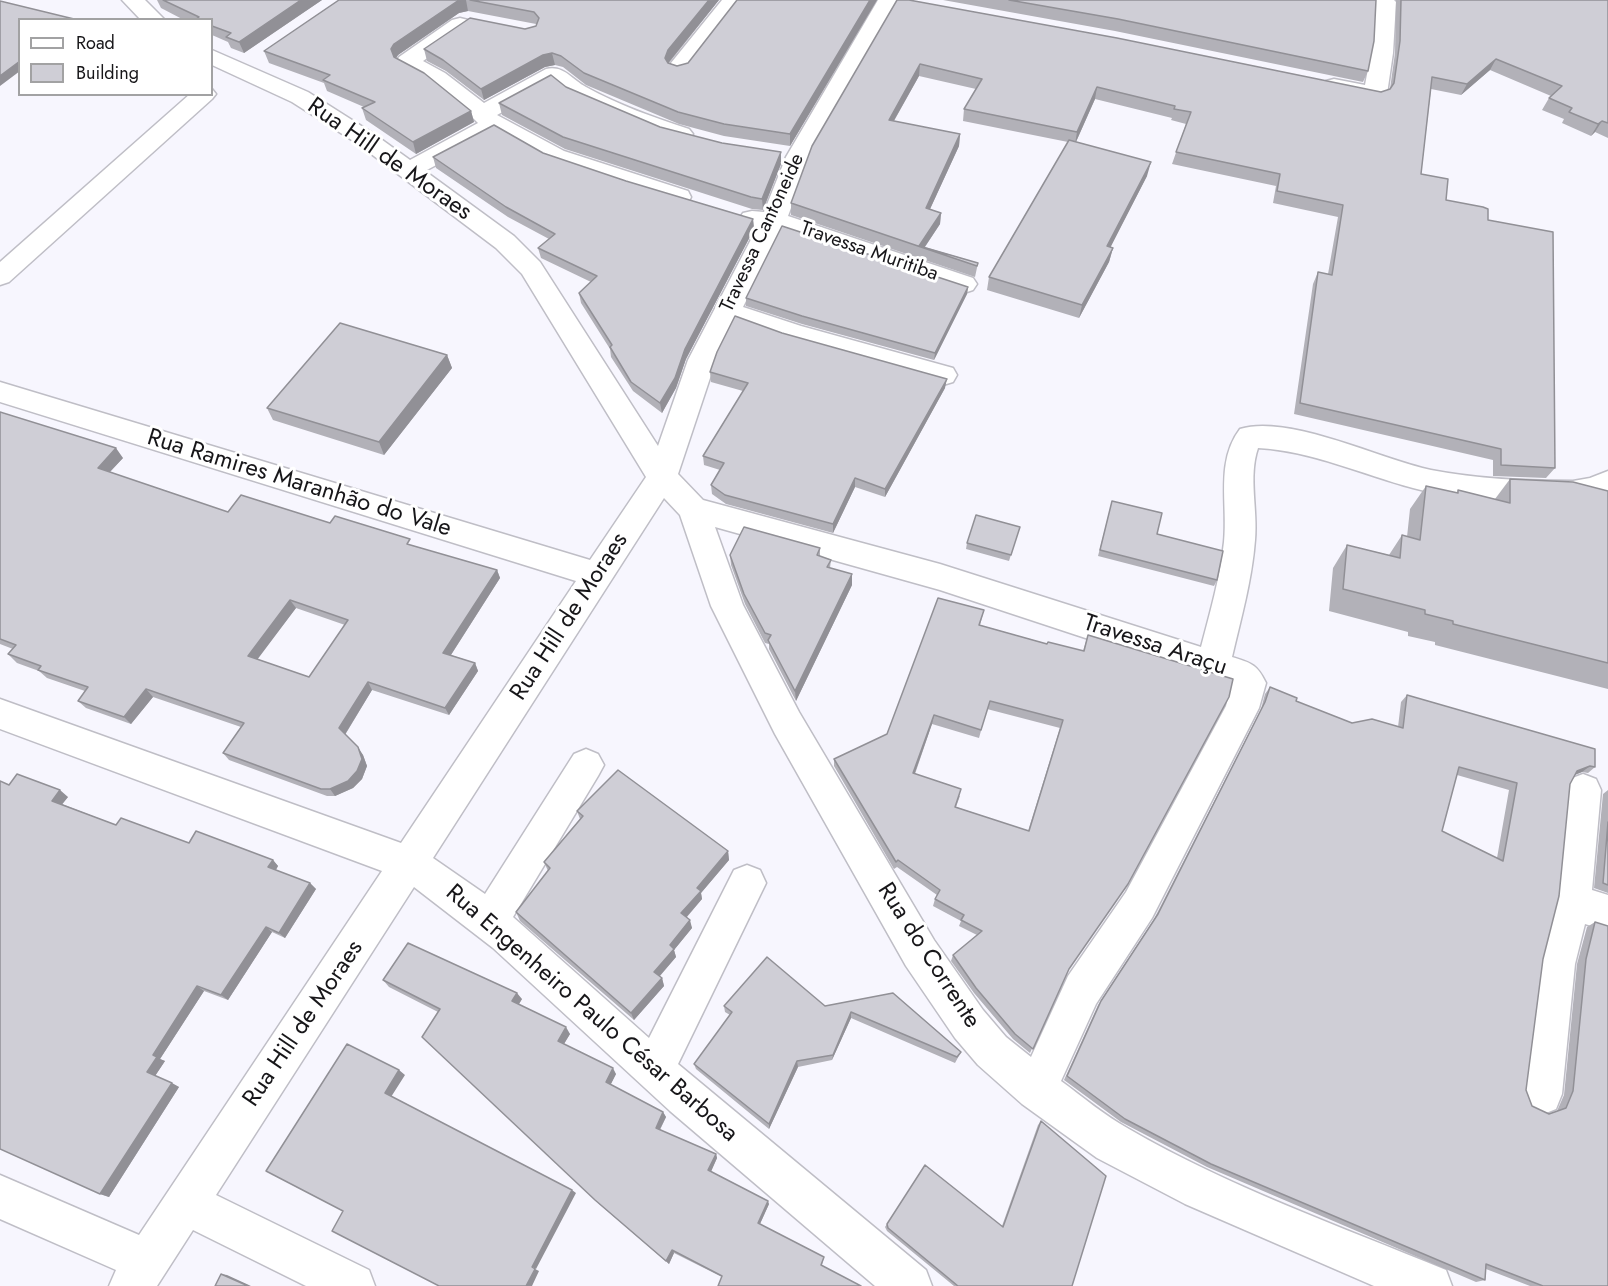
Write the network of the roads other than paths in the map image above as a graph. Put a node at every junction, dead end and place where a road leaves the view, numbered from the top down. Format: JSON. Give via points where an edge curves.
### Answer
{"nodes":[{"id":1,"x":133,"y":0,"type":"edge"},
{"id":2,"x":733,"y":0,"type":"edge"},
{"id":3,"x":1383,"y":0,"type":"edge"},
{"id":4,"x":896,"y":1,"type":"edge"},
{"id":5,"x":152,"y":18,"type":"edge"},
{"id":6,"x":485,"y":22,"type":"edge"},
{"id":7,"x":213,"y":57,"type":"edge"},
{"id":8,"x":252,"y":63,"type":"junction"},
{"id":9,"x":679,"y":68,"type":"edge"},
{"id":10,"x":1319,"y":82,"type":"edge"},
{"id":11,"x":213,"y":87,"type":"edge"},
{"id":12,"x":202,"y":96,"type":"edge"},
{"id":13,"x":488,"y":119,"type":"junction"},
{"id":14,"x":705,"y":140,"type":"edge"},
{"id":15,"x":410,"y":170,"type":"junction"},
{"id":16,"x":773,"y":221,"type":"junction"},
{"id":17,"x":0,"y":276,"type":"edge"},
{"id":18,"x":964,"y":284,"type":"edge"},
{"id":19,"x":726,"y":311,"type":"junction"},
{"id":20,"x":943,"y":375,"type":"edge"},
{"id":21,"x":0,"y":392,"type":"edge"},
{"id":22,"x":662,"y":477,"type":"junction"},
{"id":23,"x":1608,"y":483,"type":"edge"},
{"id":24,"x":693,"y":509,"type":"junction"},
{"id":25,"x":597,"y":575,"type":"junction"},
{"id":26,"x":1222,"y":666,"type":"junction"},
{"id":27,"x":0,"y":714,"type":"edge"},
{"id":28,"x":586,"y":765,"type":"dead end"},
{"id":29,"x":1583,"y":790,"type":"dead end"},
{"id":30,"x":410,"y":864,"type":"junction"},
{"id":31,"x":747,"y":884,"type":"dead end"},
{"id":32,"x":1572,"y":902,"type":"junction"},
{"id":33,"x":1608,"y":913,"type":"edge"},
{"id":34,"x":489,"y":920,"type":"junction"},
{"id":35,"x":654,"y":1070,"type":"junction"},
{"id":36,"x":1037,"y":1089,"type":"junction"},
{"id":37,"x":1542,"y":1094,"type":"dead end"},
{"id":38,"x":0,"y":1197,"type":"edge"},
{"id":39,"x":186,"y":1203,"type":"junction"},
{"id":40,"x":139,"y":1273,"type":"edge"},
{"id":41,"x":353,"y":1286,"type":"edge"},
{"id":42,"x":910,"y":1286,"type":"edge"},
{"id":43,"x":1430,"y":1286,"type":"edge"}],
"edges":[{"from":1,"to":5,"type":"street"},
{"from":2,"to":9,"type":"street"},
{"from":3,"to":10,"type":"street","via":[[1382,53],[1375,94]]},
{"from":4,"to":16,"type":"street","name":"Travessa Cantoneide","via":[[789,156]]},
{"from":6,"to":13,"type":"street","name":"Travessa Muritiba","via":[[468,20],[407,62],[437,78]]},
{"from":7,"to":8,"type":"street","name":"Rua Hill de Moraes"},
{"from":8,"to":11,"type":"street"},
{"from":8,"to":15,"type":"street","name":"Rua Hill de Moraes"},
{"from":12,"to":17,"type":"street"},
{"from":13,"to":14,"type":"street","via":[[554,74],[577,92],[657,126]]},
{"from":13,"to":15,"type":"street"},
{"from":13,"to":16,"type":"street","name":"Travessa Muritiba","via":[[555,156],[749,219]]},
{"from":15,"to":22,"type":"street","name":"Rua Hill de Moraes","via":[[505,242],[531,268]]},
{"from":16,"to":18,"type":"street","name":"Travessa Muritiba"},
{"from":16,"to":19,"type":"street","name":"Travessa Cantoneide"},
{"from":19,"to":20,"type":"street"},
{"from":19,"to":22,"type":"street","name":"Travessa Cantoneide","via":[[702,360]]},
{"from":21,"to":25,"type":"street","name":"Rua Ramires Maranhão do Vale"},
{"from":22,"to":24,"type":"street"},
{"from":22,"to":25,"type":"street","name":"Rua Hill de Moraes"},
{"from":23,"to":26,"type":"street","via":[[1579,492],[1454,486],[1339,453],[1250,437],[1243,443],[1240,456],[1241,522]]},
{"from":24,"to":26,"type":"street","name":"Travessa Araçu","via":[[940,577]]},
{"from":24,"to":36,"type":"street","name":"Rua do Corrente","via":[[727,606],[787,723],[920,953],[992,1052]]},
{"from":25,"to":30,"type":"street","name":"Rua Hill de Moraes"},
{"from":26,"to":36,"type":"street","name":"Travessa Araçu","via":[[1243,675],[1249,683],[1242,708],[1139,906],[1082,990]]},
{"from":27,"to":30,"type":"street","name":"Rua Engenheiro Paulo César Barbosa"},
{"from":28,"to":34,"type":"street"},
{"from":29,"to":32,"type":"street"},
{"from":30,"to":34,"type":"street","name":"Rua Engenheiro Paulo César Barbosa"},
{"from":30,"to":39,"type":"street","name":"Rua Hill de Moraes"},
{"from":31,"to":35,"type":"street"},
{"from":32,"to":33,"type":"street"},
{"from":32,"to":37,"type":"street","via":[[1556,964]]},
{"from":34,"to":35,"type":"street","name":"Rua Engenheiro Paulo César Barbosa"},
{"from":35,"to":42,"type":"street","name":"Rua Engenheiro Paulo César Barbosa"},
{"from":36,"to":43,"type":"street","name":"Rua do Corrente","via":[[1112,1143],[1200,1189]]},
{"from":38,"to":40,"type":"street"},
{"from":39,"to":40,"type":"street","name":"Rua Hill de Moraes"},
{"from":39,"to":41,"type":"street"}]}
